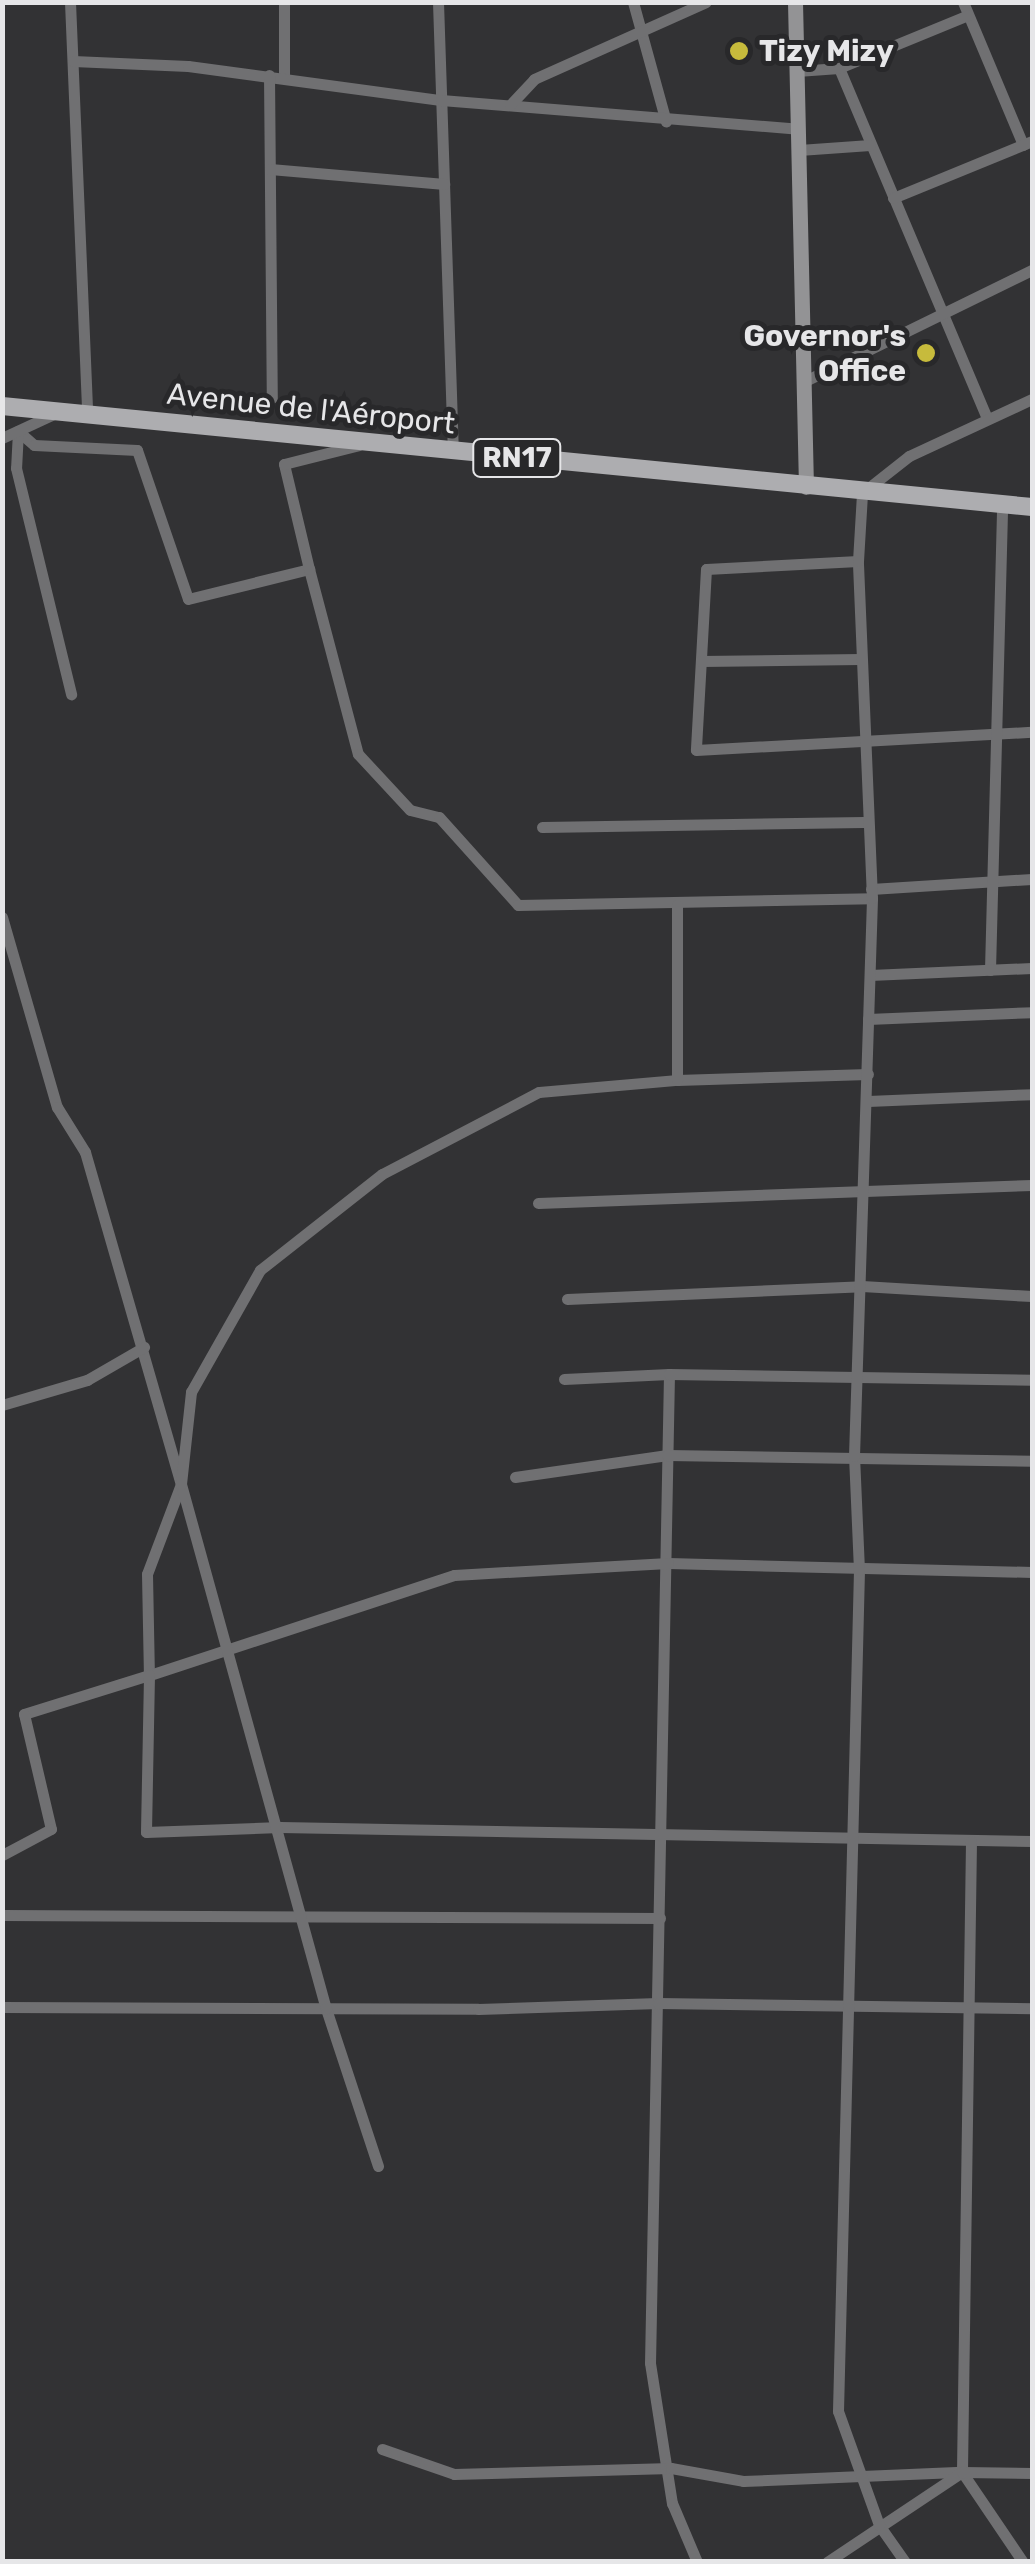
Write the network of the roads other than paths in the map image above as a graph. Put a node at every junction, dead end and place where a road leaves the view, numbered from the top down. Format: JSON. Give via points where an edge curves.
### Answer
{"nodes":[{"id":1,"x":70,"y":2,"type":"edge"},
{"id":2,"x":284,"y":2,"type":"edge"},
{"id":3,"x":438,"y":2,"type":"edge"},
{"id":4,"x":633,"y":2,"type":"edge"},
{"id":5,"x":706,"y":2,"type":"edge"},
{"id":6,"x":796,"y":2,"type":"edge"},
{"id":7,"x":966,"y":9,"type":"edge"},
{"id":8,"x":645,"y":29,"type":"junction"},
{"id":9,"x":73,"y":60,"type":"junction"},
{"id":10,"x":839,"y":68,"type":"junction"},
{"id":11,"x":797,"y":72,"type":"junction"},
{"id":12,"x":269,"y":75,"type":"junction"},
{"id":13,"x":284,"y":76,"type":"junction"},
{"id":14,"x":442,"y":100,"type":"junction"},
{"id":15,"x":510,"y":105,"type":"junction"},
{"id":16,"x":666,"y":122,"type":"junction"},
{"id":17,"x":798,"y":129,"type":"junction"},
{"id":18,"x":1028,"y":143,"type":"edge"},
{"id":19,"x":870,"y":145,"type":"junction"},
{"id":20,"x":799,"y":150,"type":"junction"},
{"id":21,"x":270,"y":169,"type":"junction"},
{"id":22,"x":444,"y":184,"type":"junction"},
{"id":23,"x":894,"y":198,"type":"junction"},
{"id":24,"x":1032,"y":270,"type":"edge"},
{"id":25,"x":940,"y":312,"type":"junction"},
{"id":26,"x":805,"y":381,"type":"junction"},
{"id":27,"x":272,"y":398,"type":"dead end"},
{"id":28,"x":1032,"y":399,"type":"edge"},
{"id":29,"x":2,"y":406,"type":"edge"},
{"id":30,"x":58,"y":412,"type":"junction"},
{"id":31,"x":87,"y":414,"type":"junction"},
{"id":32,"x":987,"y":418,"type":"junction"},
{"id":33,"x":18,"y":431,"type":"junction"},
{"id":34,"x":2,"y":438,"type":"edge"},
{"id":35,"x":367,"y":443,"type":"junction"},
{"id":36,"x":453,"y":451,"type":"junction"},
{"id":37,"x":806,"y":486,"type":"junction"},
{"id":38,"x":862,"y":492,"type":"junction"},
{"id":39,"x":1002,"y":503,"type":"junction"},
{"id":40,"x":1032,"y":507,"type":"edge"},
{"id":41,"x":858,"y":560,"type":"junction"},
{"id":42,"x":309,"y":569,"type":"junction"},
{"id":43,"x":861,"y":659,"type":"junction"},
{"id":44,"x":701,"y":662,"type":"junction"},
{"id":45,"x":71,"y":694,"type":"dead end"},
{"id":46,"x":1032,"y":732,"type":"edge"},
{"id":47,"x":999,"y":733,"type":"junction"},
{"id":48,"x":868,"y":742,"type":"junction"},
{"id":49,"x":864,"y":822,"type":"junction"},
{"id":50,"x":542,"y":827,"type":"dead end"},
{"id":51,"x":1032,"y":879,"type":"edge"},
{"id":52,"x":992,"y":881,"type":"junction"},
{"id":53,"x":871,"y":894,"type":"junction"},
{"id":54,"x":677,"y":905,"type":"junction"},
{"id":55,"x":2,"y":917,"type":"edge"},
{"id":56,"x":1032,"y":968,"type":"edge"},
{"id":57,"x":990,"y":970,"type":"junction"},
{"id":58,"x":870,"y":975,"type":"junction"},
{"id":59,"x":1032,"y":1012,"type":"edge"},
{"id":60,"x":868,"y":1019,"type":"junction"},
{"id":61,"x":868,"y":1074,"type":"junction"},
{"id":62,"x":678,"y":1080,"type":"junction"},
{"id":63,"x":1032,"y":1094,"type":"edge"},
{"id":64,"x":868,"y":1101,"type":"junction"},
{"id":65,"x":1032,"y":1185,"type":"edge"},
{"id":66,"x":864,"y":1187,"type":"junction"},
{"id":67,"x":538,"y":1203,"type":"dead end"},
{"id":68,"x":862,"y":1286,"type":"junction"},
{"id":69,"x":1032,"y":1296,"type":"edge"},
{"id":70,"x":567,"y":1299,"type":"dead end"},
{"id":71,"x":144,"y":1347,"type":"junction"},
{"id":72,"x":670,"y":1374,"type":"junction"},
{"id":73,"x":564,"y":1380,"type":"dead end"},
{"id":74,"x":859,"y":1380,"type":"junction"},
{"id":75,"x":1032,"y":1380,"type":"edge"},
{"id":76,"x":2,"y":1405,"type":"edge"},
{"id":77,"x":667,"y":1455,"type":"junction"},
{"id":78,"x":854,"y":1456,"type":"junction"},
{"id":79,"x":1032,"y":1462,"type":"edge"},
{"id":80,"x":515,"y":1477,"type":"dead end"},
{"id":81,"x":182,"y":1484,"type":"junction"},
{"id":82,"x":668,"y":1563,"type":"junction"},
{"id":83,"x":859,"y":1570,"type":"junction"},
{"id":84,"x":1032,"y":1572,"type":"edge"},
{"id":85,"x":224,"y":1650,"type":"junction"},
{"id":86,"x":149,"y":1675,"type":"junction"},
{"id":87,"x":280,"y":1826,"type":"junction"},
{"id":88,"x":662,"y":1831,"type":"junction"},
{"id":89,"x":970,"y":1841,"type":"junction"},
{"id":90,"x":1032,"y":1841,"type":"edge"},
{"id":91,"x":852,"y":1842,"type":"junction"},
{"id":92,"x":2,"y":1855,"type":"edge"},
{"id":93,"x":2,"y":1915,"type":"edge"},
{"id":94,"x":302,"y":1916,"type":"junction"},
{"id":95,"x":660,"y":1918,"type":"junction"},
{"id":96,"x":658,"y":2002,"type":"junction"},
{"id":97,"x":964,"y":2004,"type":"junction"},
{"id":98,"x":848,"y":2006,"type":"junction"},
{"id":99,"x":2,"y":2007,"type":"edge"},
{"id":100,"x":1032,"y":2008,"type":"edge"},
{"id":101,"x":326,"y":2009,"type":"junction"},
{"id":102,"x":378,"y":2166,"type":"dead end"},
{"id":103,"x":382,"y":2448,"type":"dead end"},
{"id":104,"x":670,"y":2468,"type":"junction"},
{"id":105,"x":862,"y":2472,"type":"junction"},
{"id":106,"x":962,"y":2472,"type":"junction"},
{"id":107,"x":1032,"y":2473,"type":"edge"},
{"id":108,"x":879,"y":2525,"type":"junction"},
{"id":109,"x":698,"y":2562,"type":"edge"},
{"id":110,"x":827,"y":2562,"type":"edge"},
{"id":111,"x":905,"y":2562,"type":"edge"},
{"id":112,"x":1023,"y":2562,"type":"edge"}],
"edges":[{"from":1,"to":9,"type":"street"},
{"from":2,"to":13,"type":"street"},
{"from":3,"to":14,"type":"street"},
{"from":4,"to":8,"type":"street"},
{"from":5,"to":8,"type":"street"},
{"from":6,"to":11,"type":"street"},
{"from":7,"to":10,"type":"street"},
{"from":7,"to":18,"type":"street"},
{"from":8,"to":15,"type":"street","via":[[534,80]]},
{"from":8,"to":16,"type":"street"},
{"from":9,"to":12,"type":"street"},
{"from":9,"to":31,"type":"street"},
{"from":10,"to":11,"type":"street"},
{"from":10,"to":19,"type":"street"},
{"from":11,"to":17,"type":"street"},
{"from":12,"to":13,"type":"street"},
{"from":12,"to":21,"type":"street"},
{"from":13,"to":14,"type":"street"},
{"from":14,"to":15,"type":"street"},
{"from":14,"to":22,"type":"street"},
{"from":15,"to":16,"type":"street"},
{"from":16,"to":17,"type":"street"},
{"from":17,"to":20,"type":"street"},
{"from":18,"to":23,"type":"street"},
{"from":19,"to":20,"type":"street"},
{"from":19,"to":23,"type":"street"},
{"from":20,"to":26,"type":"street"},
{"from":21,"to":22,"type":"street"},
{"from":21,"to":27,"type":"street"},
{"from":22,"to":36,"type":"street"},
{"from":23,"to":25,"type":"street"},
{"from":24,"to":25,"type":"street"},
{"from":25,"to":26,"type":"street"},
{"from":25,"to":32,"type":"street"},
{"from":26,"to":37,"type":"street"},
{"from":28,"to":32,"type":"street"},
{"from":29,"to":30,"type":"main road","name":"Avenue de l'Aéroport","number":"RN17"},
{"from":30,"to":31,"type":"main road","name":"Avenue de l'Aéroport","number":"RN17"},
{"from":30,"to":33,"type":"street"},
{"from":31,"to":35,"type":"main road","name":"Avenue de l'Aéroport","number":"RN17"},
{"from":32,"to":38,"type":"street","via":[[908,456]]},
{"from":33,"to":34,"type":"street"},
{"from":33,"to":42,"type":"street","via":[[34,446],[137,450],[188,599]]},
{"from":33,"to":45,"type":"street","via":[[16,468]]},
{"from":35,"to":36,"type":"main road","name":"Avenue de l'Aéroport","number":"RN17"},
{"from":35,"to":42,"type":"street","via":[[284,464]]},
{"from":36,"to":37,"type":"main road","name":"Avenue de l'Aéroport","number":"RN17"},
{"from":37,"to":38,"type":"main road","name":"Avenue de l'Aéroport","number":"RN17"},
{"from":38,"to":39,"type":"main road","name":"Avenue de l'Aéroport","number":"RN17"},
{"from":38,"to":41,"type":"street"},
{"from":39,"to":40,"type":"main road","name":"Avenue de l'Aéroport","number":"RN17"},
{"from":39,"to":47,"type":"street"},
{"from":41,"to":43,"type":"street"},
{"from":41,"to":44,"type":"street","via":[[706,569]]},
{"from":42,"to":54,"type":"street","via":[[358,754],[410,810],[439,817],[518,904]]},
{"from":43,"to":44,"type":"street"},
{"from":43,"to":48,"type":"street"},
{"from":44,"to":48,"type":"street","via":[[696,750]]},
{"from":46,"to":47,"type":"street"},
{"from":47,"to":48,"type":"street"},
{"from":47,"to":52,"type":"street"},
{"from":48,"to":49,"type":"street"},
{"from":49,"to":50,"type":"street"},
{"from":49,"to":53,"type":"street"},
{"from":51,"to":52,"type":"street"},
{"from":52,"to":53,"type":"street"},
{"from":52,"to":57,"type":"street"},
{"from":53,"to":54,"type":"street"},
{"from":53,"to":58,"type":"street"},
{"from":54,"to":62,"type":"street"},
{"from":55,"to":71,"type":"street","via":[[56,1107],[84,1152]]},
{"from":56,"to":57,"type":"street"},
{"from":57,"to":58,"type":"street"},
{"from":58,"to":60,"type":"street"},
{"from":59,"to":60,"type":"street"},
{"from":60,"to":61,"type":"street"},
{"from":61,"to":62,"type":"street"},
{"from":61,"to":64,"type":"street"},
{"from":62,"to":81,"type":"street","via":[[539,1092],[382,1174],[260,1270],[190,1392]]},
{"from":63,"to":64,"type":"street"},
{"from":64,"to":66,"type":"street"},
{"from":65,"to":66,"type":"street"},
{"from":66,"to":67,"type":"street"},
{"from":66,"to":68,"type":"street"},
{"from":68,"to":69,"type":"street"},
{"from":68,"to":70,"type":"street"},
{"from":68,"to":74,"type":"street"},
{"from":71,"to":76,"type":"street","via":[[87,1380]]},
{"from":71,"to":81,"type":"street"},
{"from":72,"to":73,"type":"street"},
{"from":72,"to":74,"type":"street"},
{"from":72,"to":77,"type":"street"},
{"from":74,"to":75,"type":"street"},
{"from":74,"to":78,"type":"street"},
{"from":77,"to":78,"type":"street"},
{"from":77,"to":80,"type":"street"},
{"from":77,"to":82,"type":"street"},
{"from":78,"to":79,"type":"street"},
{"from":78,"to":83,"type":"street"},
{"from":81,"to":85,"type":"street"},
{"from":81,"to":86,"type":"street","via":[[147,1574]]},
{"from":82,"to":83,"type":"street"},
{"from":82,"to":85,"type":"street","via":[[454,1574]]},
{"from":82,"to":88,"type":"street"},
{"from":83,"to":84,"type":"street"},
{"from":83,"to":91,"type":"street"},
{"from":85,"to":86,"type":"street"},
{"from":85,"to":87,"type":"street"},
{"from":86,"to":87,"type":"street","via":[[146,1832]]},
{"from":86,"to":92,"type":"street","via":[[24,1714],[52,1829]]},
{"from":87,"to":88,"type":"street"},
{"from":87,"to":94,"type":"street"},
{"from":88,"to":91,"type":"street"},
{"from":88,"to":95,"type":"street"},
{"from":89,"to":90,"type":"street"},
{"from":89,"to":91,"type":"street"},
{"from":89,"to":97,"type":"street"},
{"from":91,"to":98,"type":"street"},
{"from":93,"to":94,"type":"street"},
{"from":94,"to":95,"type":"street"},
{"from":94,"to":101,"type":"street"},
{"from":95,"to":96,"type":"street"},
{"from":96,"to":98,"type":"street"},
{"from":96,"to":101,"type":"street"},
{"from":96,"to":104,"type":"street","via":[[650,2364]]},
{"from":97,"to":98,"type":"street"},
{"from":97,"to":100,"type":"street"},
{"from":97,"to":106,"type":"street"},
{"from":98,"to":105,"type":"street","via":[[838,2411]]},
{"from":99,"to":101,"type":"street"},
{"from":101,"to":102,"type":"street"},
{"from":103,"to":104,"type":"street","via":[[454,2474]]},
{"from":104,"to":105,"type":"street","via":[[743,2481]]},
{"from":104,"to":109,"type":"street","via":[[672,2503]]},
{"from":105,"to":106,"type":"street"},
{"from":105,"to":108,"type":"street"},
{"from":106,"to":107,"type":"street"},
{"from":106,"to":108,"type":"street"},
{"from":106,"to":112,"type":"street"},
{"from":108,"to":110,"type":"street"},
{"from":108,"to":111,"type":"street"}]}
